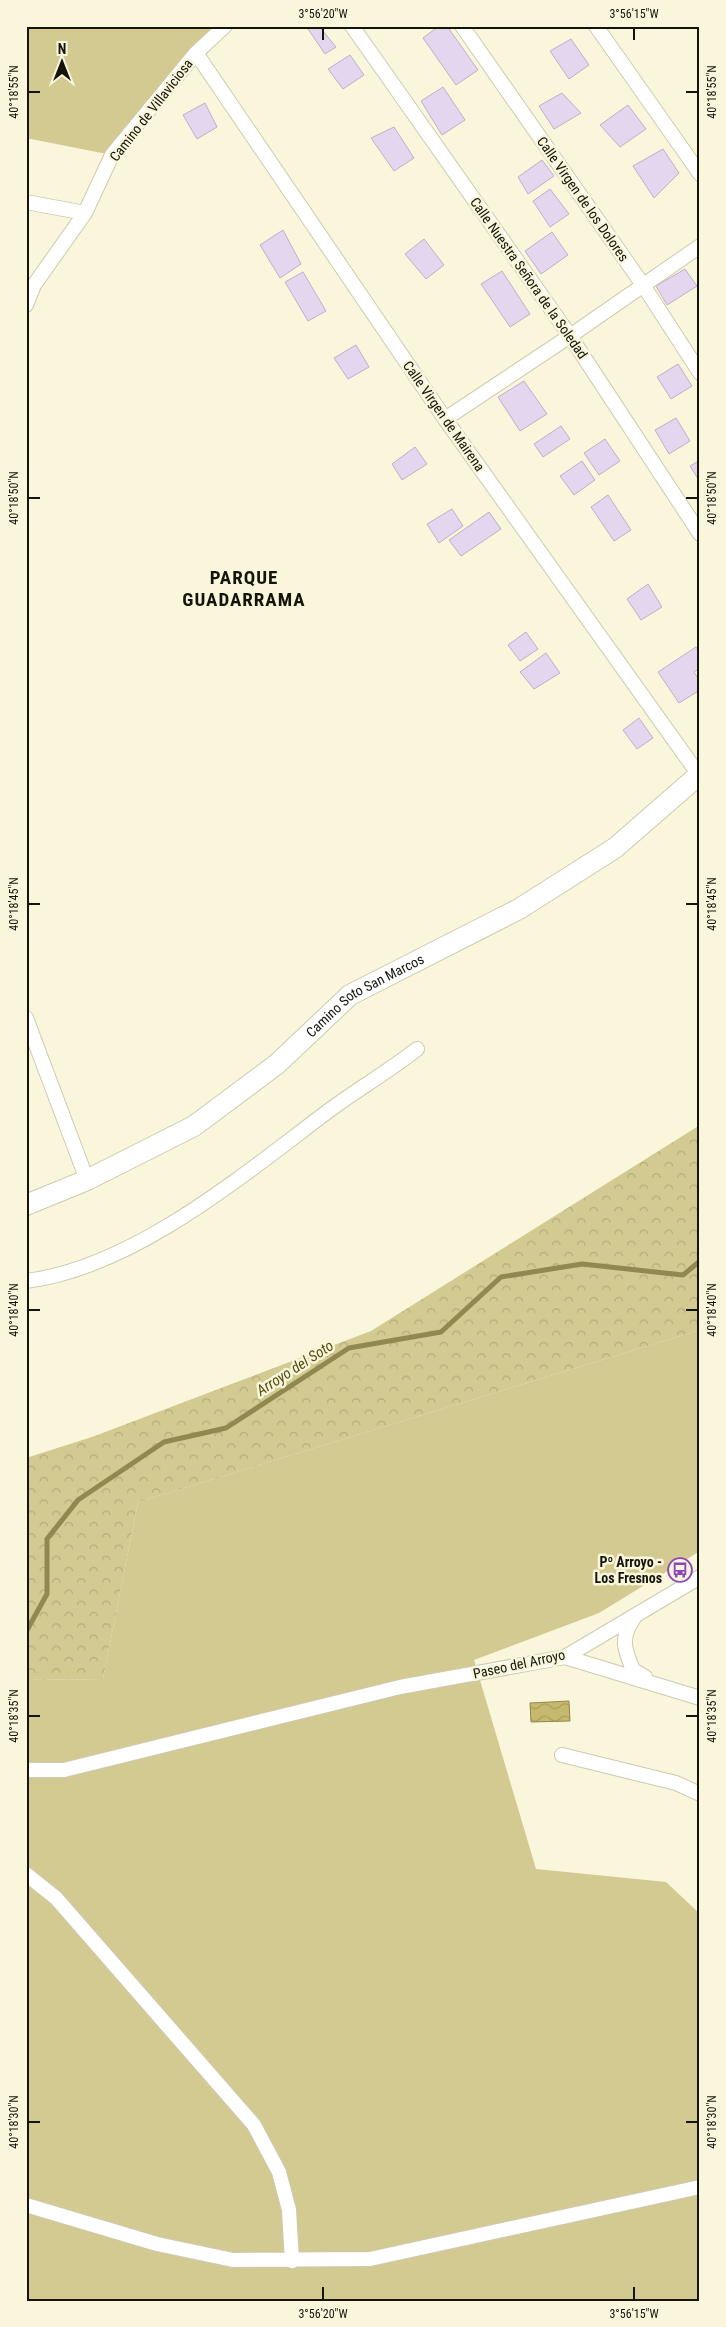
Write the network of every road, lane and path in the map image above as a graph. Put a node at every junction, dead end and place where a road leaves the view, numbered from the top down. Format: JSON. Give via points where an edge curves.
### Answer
{"nodes":[{"id":1,"x":225,"y":26,"type":"edge"},
{"id":2,"x":352,"y":26,"type":"edge"},
{"id":3,"x":462,"y":26,"type":"edge"},
{"id":4,"x":596,"y":26,"type":"edge"},
{"id":5,"x":196,"y":53,"type":"junction"},
{"id":6,"x":700,"y":174,"type":"edge"},
{"id":7,"x":26,"y":202,"type":"edge"},
{"id":8,"x":86,"y":213,"type":"junction"},
{"id":9,"x":700,"y":246,"type":"edge"},
{"id":10,"x":30,"y":285,"type":"edge"},
{"id":11,"x":643,"y":285,"type":"junction"},
{"id":12,"x":26,"y":305,"type":"edge"},
{"id":13,"x":570,"y":336,"type":"junction"},
{"id":14,"x":700,"y":373,"type":"edge"},
{"id":15,"x":445,"y":419,"type":"junction"},
{"id":16,"x":700,"y":534,"type":"edge"},
{"id":17,"x":699,"y":775,"type":"edge"},
{"id":18,"x":26,"y":1018,"type":"edge"},
{"id":19,"x":417,"y":1049,"type":"dead end"},
{"id":20,"x":87,"y":1180,"type":"junction"},
{"id":21,"x":26,"y":1205,"type":"edge"},
{"id":22,"x":26,"y":1281,"type":"edge"},
{"id":23,"x":700,"y":1577,"type":"edge"},
{"id":24,"x":636,"y":1615,"type":"junction"},
{"id":25,"x":565,"y":1657,"type":"junction"},
{"id":26,"x":663,"y":1687,"type":"junction"},
{"id":27,"x":700,"y":1698,"type":"edge"},
{"id":28,"x":562,"y":1755,"type":"dead end"},
{"id":29,"x":26,"y":1770,"type":"edge"},
{"id":30,"x":700,"y":1794,"type":"edge"},
{"id":31,"x":26,"y":1874,"type":"edge"},
{"id":32,"x":700,"y":2187,"type":"edge"},
{"id":33,"x":26,"y":2205,"type":"edge"},
{"id":34,"x":292,"y":2261,"type":"junction"}],
"edges":[{"from":1,"to":5,"type":"street","name":"Camino de Villaviciosa"},
{"from":2,"to":13,"type":"street","name":"Calle Nuestra Señora de la Soledad"},
{"from":3,"to":11,"type":"street","name":"Calle Virgen de los Dolores"},
{"from":4,"to":6,"type":"street"},
{"from":5,"to":8,"type":"street","name":"Camino de Villaviciosa","via":[[112,155]]},
{"from":5,"to":15,"type":"street","name":"Calle Virgen de Mairena"},
{"from":7,"to":8,"type":"street"},
{"from":8,"to":10,"type":"street","name":"Camino de Villaviciosa"},
{"from":9,"to":11,"type":"street"},
{"from":10,"to":12,"type":"street","name":"Camino de Villaviciosa"},
{"from":11,"to":13,"type":"street"},
{"from":11,"to":14,"type":"street","name":"Calle Virgen de los Dolores"},
{"from":13,"to":15,"type":"street"},
{"from":13,"to":16,"type":"street","name":"Calle Nuestra Señora de la Soledad"},
{"from":15,"to":17,"type":"street","name":"Calle Virgen de Mairena"},
{"from":17,"to":20,"type":"street","name":"Camino Soto San Marcos","via":[[615,848],[519,909],[350,996],[277,1064],[194,1126]]},
{"from":18,"to":20,"type":"street"},
{"from":19,"to":22,"type":"street","via":[[190,1213],[124,1250],[64,1273]]},
{"from":20,"to":21,"type":"street","name":"Camino Soto San Marcos"},
{"from":23,"to":24,"type":"street","name":"Paseo del Arroyo"},
{"from":24,"to":25,"type":"street","name":"Paseo del Arroyo"},
{"from":24,"to":26,"type":"street","via":[[625,1630],[624,1648],[632,1670]]},
{"from":25,"to":26,"type":"street"},
{"from":25,"to":29,"type":"street","name":"Paseo del Arroyo","via":[[400,1687],[64,1770]]},
{"from":26,"to":27,"type":"street"},
{"from":28,"to":30,"type":"street","via":[[676,1784]]},
{"from":31,"to":34,"type":"street","via":[[56,1898],[254,2125],[278,2172],[289,2210]]},
{"from":32,"to":34,"type":"street","via":[[370,2259]]},
{"from":33,"to":34,"type":"street","via":[[157,2244],[233,2260]]}]}
